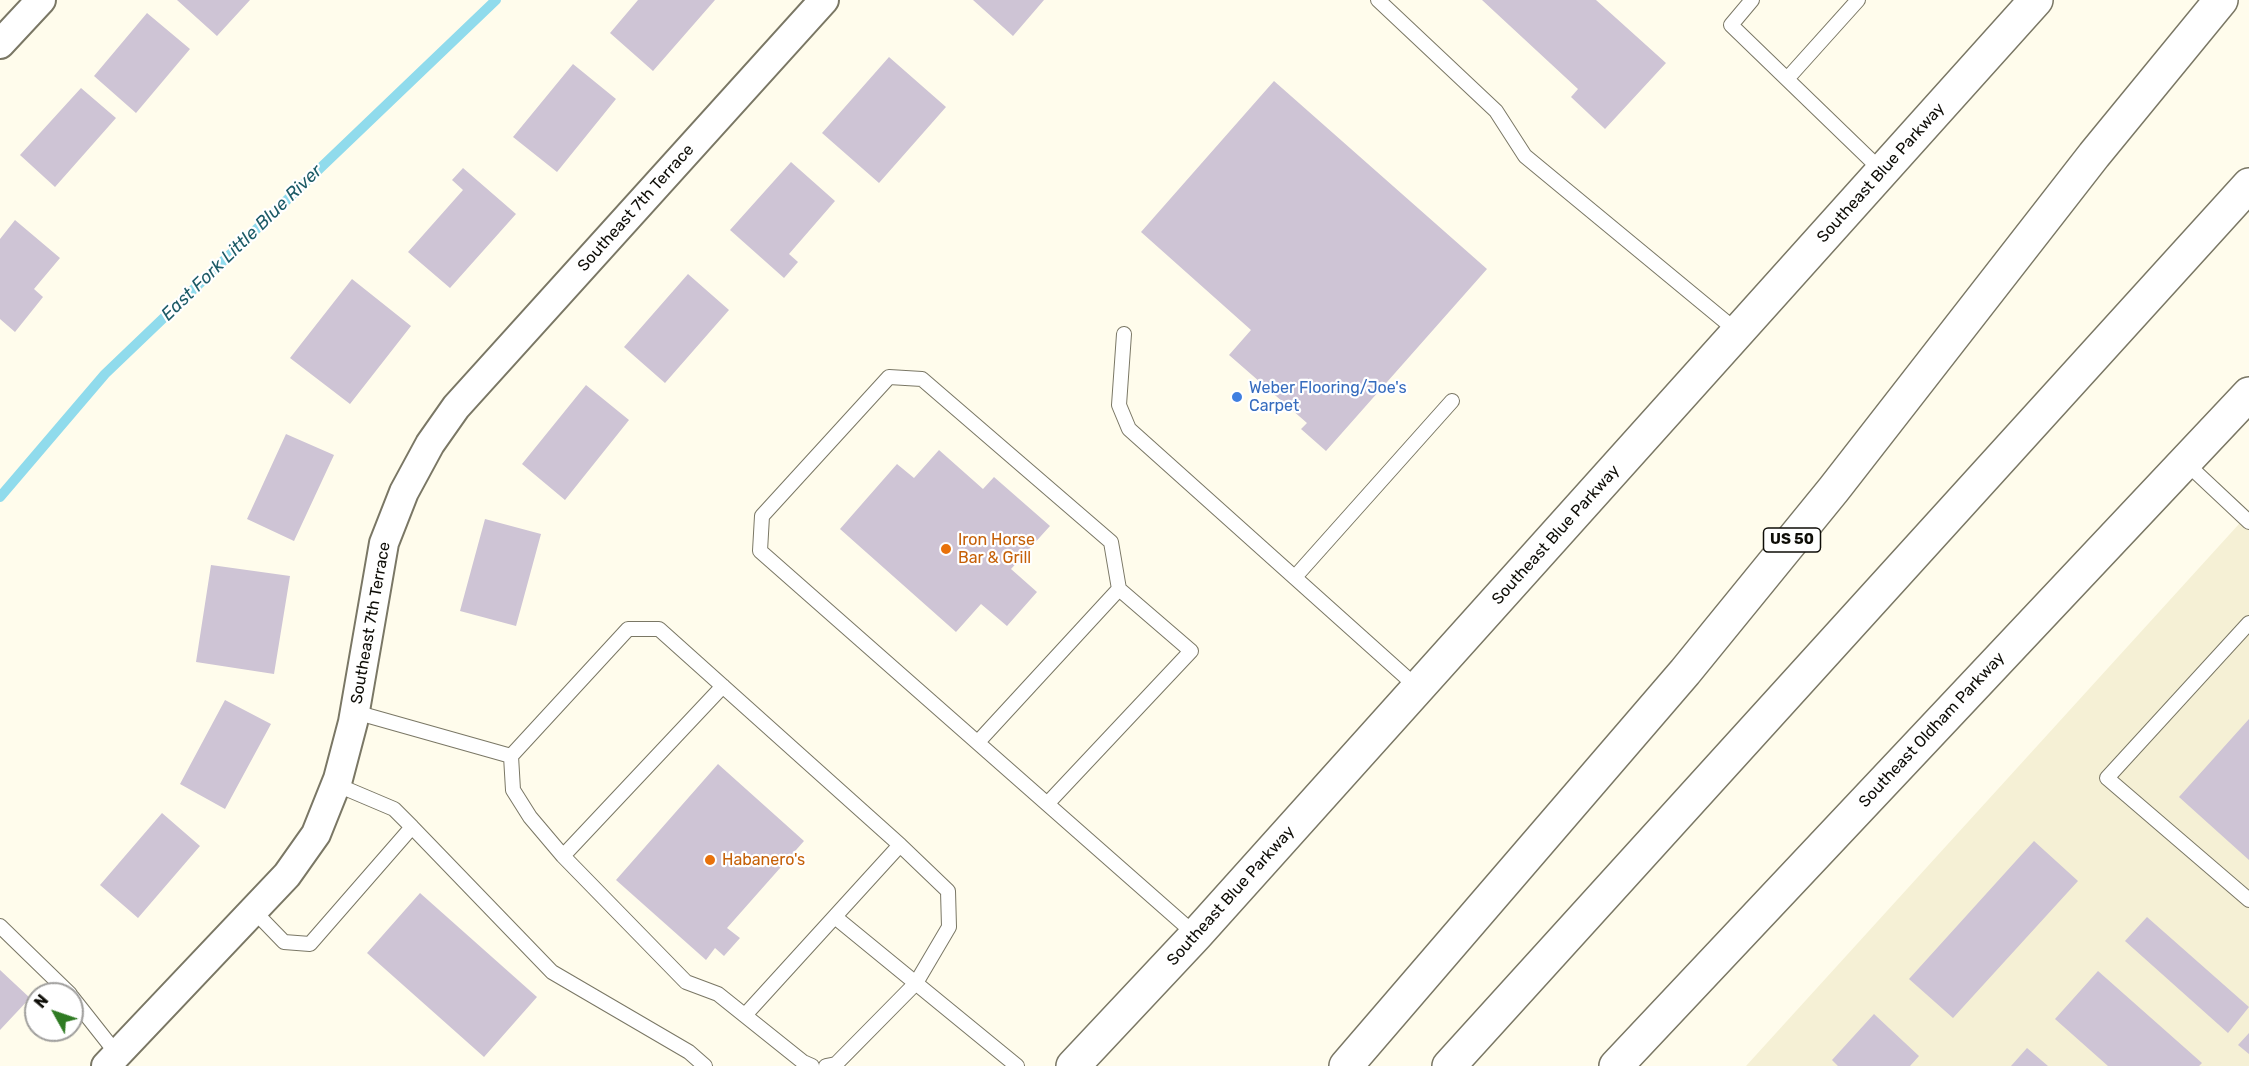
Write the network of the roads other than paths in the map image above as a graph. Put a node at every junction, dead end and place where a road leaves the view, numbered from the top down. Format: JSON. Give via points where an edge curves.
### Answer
{"nodes":[{"id":1,"x":41,"y":0,"type":"edge"},
{"id":2,"x":824,"y":0,"type":"edge"},
{"id":3,"x":1378,"y":0,"type":"edge"},
{"id":4,"x":1752,"y":0,"type":"edge"},
{"id":5,"x":1858,"y":0,"type":"edge"},
{"id":6,"x":2036,"y":0,"type":"edge"},
{"id":7,"x":2221,"y":0,"type":"edge"},
{"id":8,"x":0,"y":44,"type":"edge"},
{"id":9,"x":1787,"y":79,"type":"junction"},
{"id":10,"x":1882,"y":171,"type":"junction"},
{"id":11,"x":2249,"y":185,"type":"edge"},
{"id":12,"x":1738,"y":332,"type":"junction"},
{"id":13,"x":1124,"y":334,"type":"dead end"},
{"id":14,"x":2249,"y":394,"type":"edge"},
{"id":15,"x":1452,"y":401,"type":"dead end"},
{"id":16,"x":2184,"y":462,"type":"junction"},
{"id":17,"x":2249,"y":522,"type":"edge"},
{"id":18,"x":1294,"y":577,"type":"junction"},
{"id":19,"x":1119,"y":589,"type":"junction"},
{"id":20,"x":2249,"y":623,"type":"edge"},
{"id":21,"x":723,"y":686,"type":"junction"},
{"id":22,"x":1418,"y":688,"type":"junction"},
{"id":23,"x":355,"y":712,"type":"junction"},
{"id":24,"x":978,"y":742,"type":"junction"},
{"id":25,"x":511,"y":756,"type":"junction"},
{"id":26,"x":335,"y":784,"type":"junction"},
{"id":27,"x":1048,"y":803,"type":"junction"},
{"id":28,"x":412,"y":827,"type":"junction"},
{"id":29,"x":900,"y":845,"type":"junction"},
{"id":30,"x":563,"y":856,"type":"junction"},
{"id":31,"x":2249,"y":900,"type":"edge"},
{"id":32,"x":253,"y":910,"type":"junction"},
{"id":33,"x":835,"y":917,"type":"junction"},
{"id":34,"x":0,"y":926,"type":"edge"},
{"id":35,"x":1196,"y":935,"type":"junction"},
{"id":36,"x":58,"y":982,"type":"edge"},
{"id":37,"x":916,"y":983,"type":"junction"},
{"id":38,"x":746,"y":1014,"type":"junction"},
{"id":39,"x":84,"y":1016,"type":"edge"},
{"id":40,"x":111,"y":1060,"type":"edge"},
{"id":41,"x":705,"y":1066,"type":"edge"},
{"id":42,"x":812,"y":1066,"type":"edge"},
{"id":43,"x":826,"y":1066,"type":"edge"},
{"id":44,"x":1017,"y":1066,"type":"edge"},
{"id":45,"x":1072,"y":1066,"type":"edge"},
{"id":46,"x":1346,"y":1066,"type":"edge"},
{"id":47,"x":1449,"y":1066,"type":"edge"},
{"id":48,"x":1616,"y":1066,"type":"edge"}],
"edges":[{"from":1,"to":8,"type":"street"},
{"from":2,"to":23,"type":"street","name":"Southeast 7th Terrace","via":[[456,408],[430,444],[404,492],[384,543]]},
{"from":3,"to":12,"type":"lane","via":[[1496,111],[1525,156]]},
{"from":4,"to":9,"type":"lane","via":[[1731,25]]},
{"from":5,"to":9,"type":"lane"},
{"from":6,"to":10,"type":"main road","name":"Southeast Blue Parkway"},
{"from":7,"to":46,"type":"main road","number":"US 50","via":[[1684,672]]},
{"from":9,"to":10,"type":"lane"},
{"from":10,"to":12,"type":"main road","name":"Southeast Blue Parkway"},
{"from":11,"to":47,"type":"main road"},
{"from":12,"to":22,"type":"main road","name":"Southeast Blue Parkway"},
{"from":13,"to":18,"type":"lane","via":[[1119,405],[1129,429]]},
{"from":14,"to":16,"type":"main road","name":"Southeast Oldham Parkway"},
{"from":15,"to":18,"type":"lane"},
{"from":16,"to":17,"type":"lane"},
{"from":16,"to":48,"type":"main road","name":"Southeast Oldham Parkway"},
{"from":18,"to":22,"type":"lane"},
{"from":19,"to":24,"type":"lane"},
{"from":19,"to":24,"type":"lane","via":[[1111,542],[922,379],[889,377],[762,516],[760,551]]},
{"from":19,"to":27,"type":"lane","via":[[1191,651]]},
{"from":20,"to":31,"type":"lane","via":[[2107,778]]},
{"from":21,"to":25,"type":"lane","via":[[659,629],[628,629]]},
{"from":21,"to":29,"type":"lane"},
{"from":21,"to":30,"type":"lane"},
{"from":22,"to":35,"type":"main road","name":"Southeast Blue Parkway"},
{"from":23,"to":25,"type":"lane"},
{"from":23,"to":26,"type":"street","name":"Southeast 7th Terrace"},
{"from":24,"to":27,"type":"lane"},
{"from":25,"to":30,"type":"lane","via":[[513,790]]},
{"from":26,"to":28,"type":"lane","via":[[394,809]]},
{"from":26,"to":32,"type":"street","name":"Southeast 7th Terrace","via":[[316,834],[287,875]]},
{"from":27,"to":35,"type":"lane"},
{"from":28,"to":32,"type":"lane","via":[[310,944],[284,942]]},
{"from":28,"to":41,"type":"lane","via":[[552,972],[689,1052]]},
{"from":29,"to":33,"type":"lane"},
{"from":29,"to":37,"type":"lane","via":[[948,891],[949,927]]},
{"from":30,"to":38,"type":"lane","via":[[686,982],[718,994]]},
{"from":32,"to":40,"type":"street","name":"Southeast 7th Terrace"},
{"from":33,"to":37,"type":"lane"},
{"from":33,"to":38,"type":"lane"},
{"from":34,"to":36,"type":"lane"},
{"from":35,"to":45,"type":"main road","name":"Southeast Blue Parkway"},
{"from":37,"to":43,"type":"lane","via":[[836,1064]]},
{"from":37,"to":44,"type":"lane"},
{"from":38,"to":42,"type":"lane"},
{"from":39,"to":40,"type":"lane"}]}
